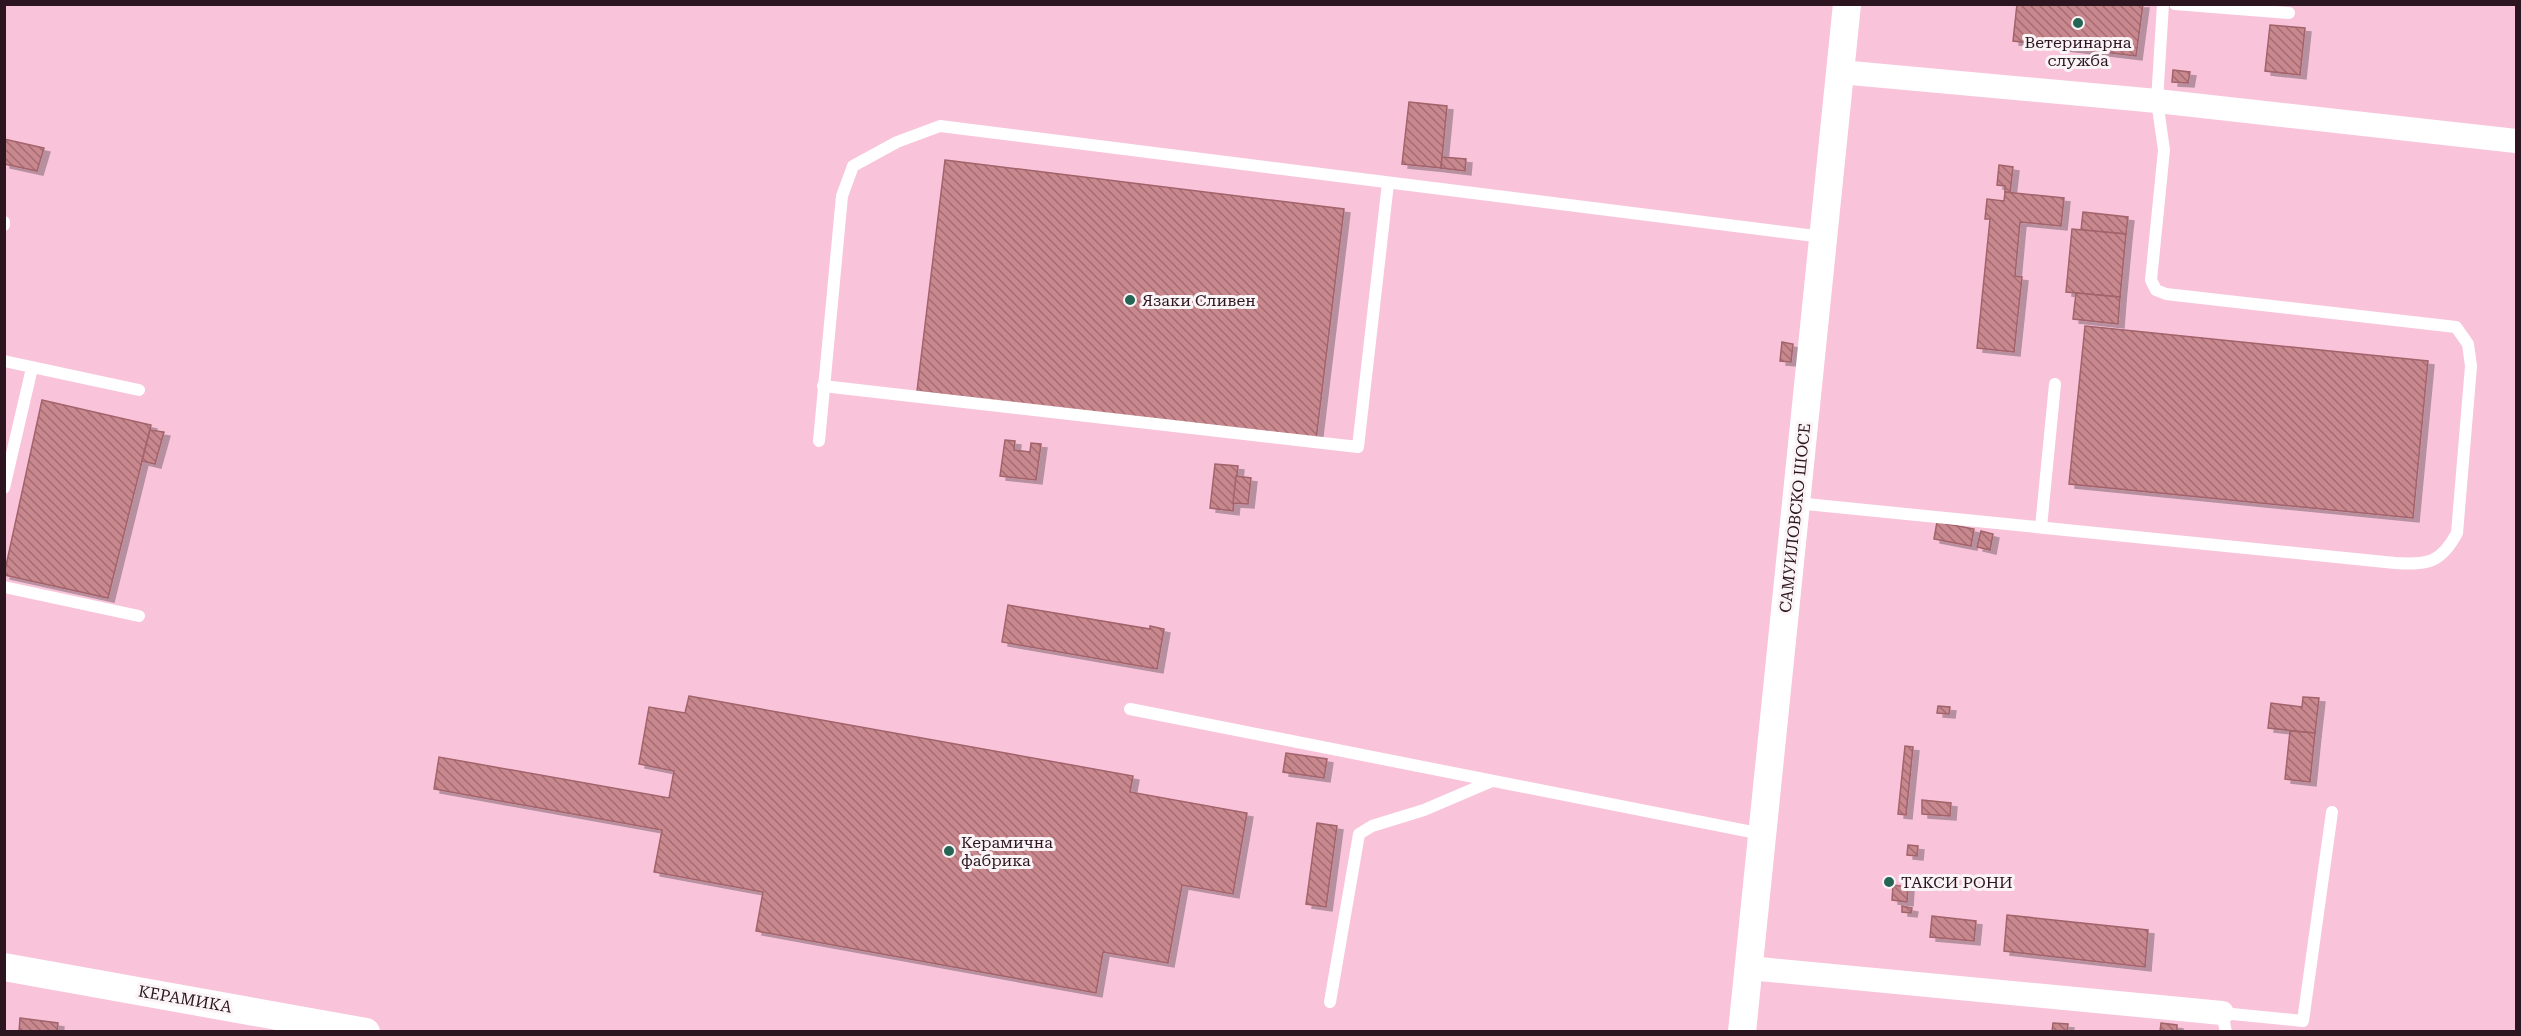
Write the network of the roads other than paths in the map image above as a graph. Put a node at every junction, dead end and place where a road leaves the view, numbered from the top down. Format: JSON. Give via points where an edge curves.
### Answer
{"nodes":[{"id":1,"x":1847,"y":4,"type":"edge"},
{"id":2,"x":2163,"y":4,"type":"edge"},
{"id":3,"x":2175,"y":4,"type":"edge"},
{"id":4,"x":2289,"y":13,"type":"dead end"},
{"id":5,"x":1840,"y":72,"type":"junction"},
{"id":6,"x":2157,"y":100,"type":"junction"},
{"id":7,"x":2517,"y":141,"type":"edge"},
{"id":8,"x":1388,"y":183,"type":"junction"},
{"id":9,"x":1823,"y":237,"type":"junction"},
{"id":10,"x":4,"y":361,"type":"edge"},
{"id":11,"x":32,"y":368,"type":"junction"},
{"id":12,"x":2055,"y":384,"type":"dead end"},
{"id":13,"x":824,"y":386,"type":"junction"},
{"id":14,"x":139,"y":390,"type":"dead end"},
{"id":15,"x":819,"y":441,"type":"dead end"},
{"id":16,"x":4,"y":488,"type":"edge"},
{"id":17,"x":1796,"y":503,"type":"junction"},
{"id":18,"x":2041,"y":527,"type":"junction"},
{"id":19,"x":4,"y":586,"type":"edge"},
{"id":20,"x":139,"y":616,"type":"dead end"},
{"id":21,"x":1130,"y":710,"type":"dead end"},
{"id":22,"x":1492,"y":781,"type":"junction"},
{"id":23,"x":2332,"y":812,"type":"dead end"},
{"id":24,"x":1762,"y":834,"type":"junction"},
{"id":25,"x":4,"y":967,"type":"edge"},
{"id":26,"x":1749,"y":968,"type":"junction"},
{"id":27,"x":1330,"y":1002,"type":"dead end"},
{"id":28,"x":2224,"y":1022,"type":"edge"},
{"id":29,"x":366,"y":1032,"type":"edge"},
{"id":30,"x":1742,"y":1032,"type":"edge"}],
"edges":[{"from":1,"to":5,"type":"street","name":"САМУИЛОВСКО ШОСЕ"},
{"from":2,"to":6,"type":"lane"},
{"from":3,"to":4,"type":"lane"},
{"from":5,"to":6,"type":"street"},
{"from":5,"to":9,"type":"street","name":"САМУИЛОВСКО ШОСЕ"},
{"from":6,"to":7,"type":"street"},
{"from":6,"to":18,"type":"lane","via":[[2164,150],[2151,280],[2156,290],[2456,327],[2468,344],[2471,366],[2457,532],[2447,550],[2434,560],[2416,565]]},
{"from":8,"to":9,"type":"lane"},
{"from":8,"to":13,"type":"lane","via":[[940,126],[897,142],[853,166],[842,196]]},
{"from":8,"to":13,"type":"lane","via":[[1358,447]]},
{"from":9,"to":17,"type":"street","name":"САМУИЛОВСКО ШОСЕ"},
{"from":10,"to":11,"type":"lane"},
{"from":11,"to":14,"type":"lane"},
{"from":11,"to":16,"type":"lane"},
{"from":12,"to":18,"type":"lane"},
{"from":13,"to":15,"type":"lane"},
{"from":17,"to":18,"type":"lane"},
{"from":17,"to":24,"type":"street","name":"САМУИЛОВСКО ШОСЕ"},
{"from":19,"to":20,"type":"lane"},
{"from":21,"to":22,"type":"lane"},
{"from":22,"to":24,"type":"lane"},
{"from":22,"to":27,"type":"lane","via":[[1359,834]]},
{"from":23,"to":28,"type":"lane","via":[[2303,1021]]},
{"from":24,"to":26,"type":"street","name":"САМУИЛОВСКО ШОСЕ"},
{"from":25,"to":29,"type":"street","name":"КЕРАМИКА"},
{"from":26,"to":28,"type":"street"},
{"from":26,"to":30,"type":"street","name":"САМУИЛОВСКО ШОСЕ"}]}
